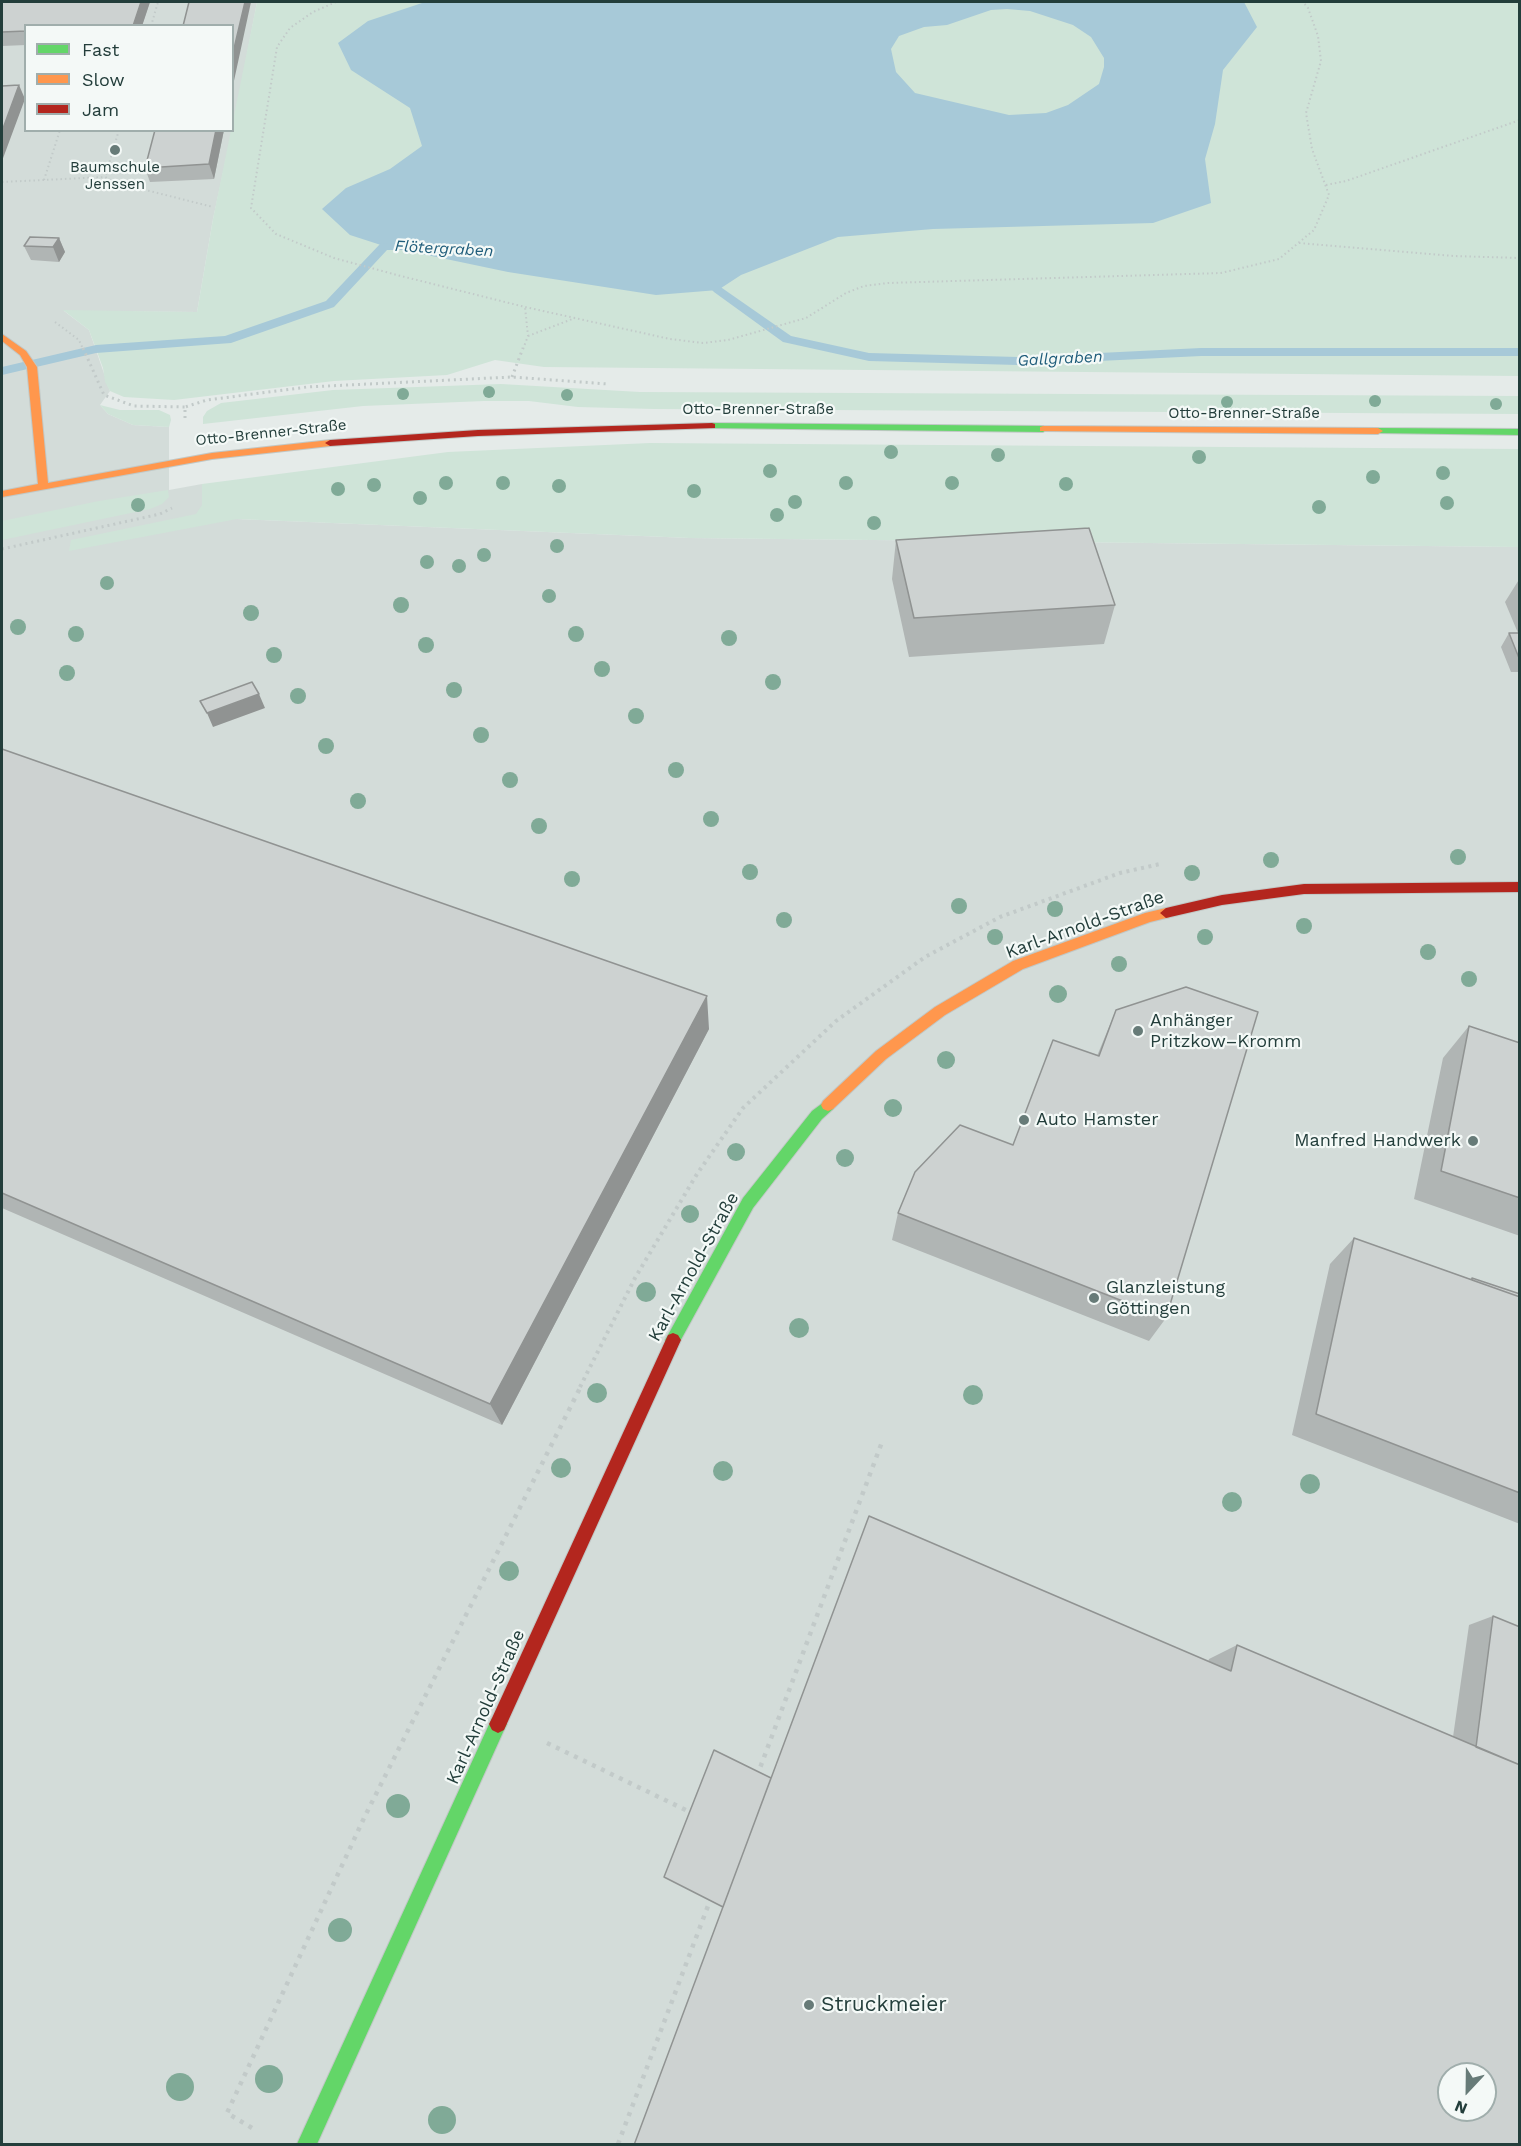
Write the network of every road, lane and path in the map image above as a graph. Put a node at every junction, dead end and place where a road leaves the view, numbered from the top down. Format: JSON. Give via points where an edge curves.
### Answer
{"nodes":[{"id":1,"x":158,"y":2,"type":"edge"},
{"id":2,"x":336,"y":2,"type":"edge"},
{"id":3,"x":1303,"y":2,"type":"edge"},
{"id":4,"x":151,"y":24,"type":"edge"},
{"id":5,"x":1520,"y":120,"type":"edge"},
{"id":6,"x":59,"y":132,"type":"edge"},
{"id":7,"x":118,"y":132,"type":"edge"},
{"id":8,"x":105,"y":177,"type":"junction"},
{"id":9,"x":44,"y":180,"type":"junction"},
{"id":10,"x":2,"y":182,"type":"edge"},
{"id":11,"x":1326,"y":185,"type":"junction"},
{"id":12,"x":213,"y":207,"type":"dead end"},
{"id":13,"x":1298,"y":243,"type":"junction"},
{"id":14,"x":1520,"y":258,"type":"edge"},
{"id":15,"x":525,"y":307,"type":"junction"},
{"id":16,"x":576,"y":318,"type":"junction"},
{"id":17,"x":528,"y":336,"type":"junction"},
{"id":18,"x":2,"y":337,"type":"edge"},
{"id":19,"x":79,"y":340,"type":"dead end"},
{"id":20,"x":512,"y":377,"type":"dead end"},
{"id":21,"x":185,"y":407,"type":"dead end"},
{"id":22,"x":1520,"y":432,"type":"edge"},
{"id":23,"x":43,"y":485,"type":"junction"},
{"id":24,"x":2,"y":494,"type":"edge"},
{"id":25,"x":1520,"y":887,"type":"edge"},
{"id":26,"x":882,"y":1442,"type":"dead end"},
{"id":27,"x":500,"y":1720,"type":"junction"},
{"id":28,"x":756,"y":1779,"type":"edge"},
{"id":29,"x":704,"y":1819,"type":"edge"},
{"id":30,"x":714,"y":1889,"type":"edge"},
{"id":31,"x":307,"y":2145,"type":"edge"},
{"id":32,"x":618,"y":2145,"type":"edge"}],
"edges":[{"from":1,"to":4,"type":"path"},
{"from":2,"to":15,"type":"path","via":[[290,28],[277,47],[251,208],[276,234],[334,258]]},
{"from":3,"to":11,"type":"path","via":[[1318,36],[1321,61],[1306,113],[1312,149]]},
{"from":5,"to":11,"type":"path"},
{"from":6,"to":9,"type":"path"},
{"from":7,"to":8,"type":"path"},
{"from":8,"to":9,"type":"path"},
{"from":8,"to":12,"type":"path"},
{"from":9,"to":10,"type":"path"},
{"from":11,"to":13,"type":"path","via":[[1329,195],[1314,230]]},
{"from":13,"to":14,"type":"path"},
{"from":13,"to":16,"type":"path","via":[[1279,259],[1221,273],[864,286],[806,318],[703,343]]},
{"from":15,"to":16,"type":"path"},
{"from":15,"to":17,"type":"path"},
{"from":16,"to":17,"type":"path"},
{"from":17,"to":20,"type":"path"},
{"from":18,"to":23,"type":"street","via":[[23,352],[32,367]]},
{"from":19,"to":21,"type":"path","via":[[104,395],[134,406]]},
{"from":22,"to":23,"type":"street","name":"Otto-Brenner-Straße","via":[[610,428],[345,441],[186,460]]},
{"from":23,"to":24,"type":"street","name":"Otto-Brenner-Straße"},
{"from":25,"to":27,"type":"street","name":"Karl-Arnold-Straße","via":[[1304,889],[1222,900],[1149,917],[1018,965],[940,1011],[881,1055],[817,1115],[748,1203],[678,1330]]},
{"from":26,"to":28,"type":"path"},
{"from":27,"to":29,"type":"path"},
{"from":27,"to":31,"type":"street","name":"Karl-Arnold-Straße"},
{"from":30,"to":32,"type":"path"}]}
